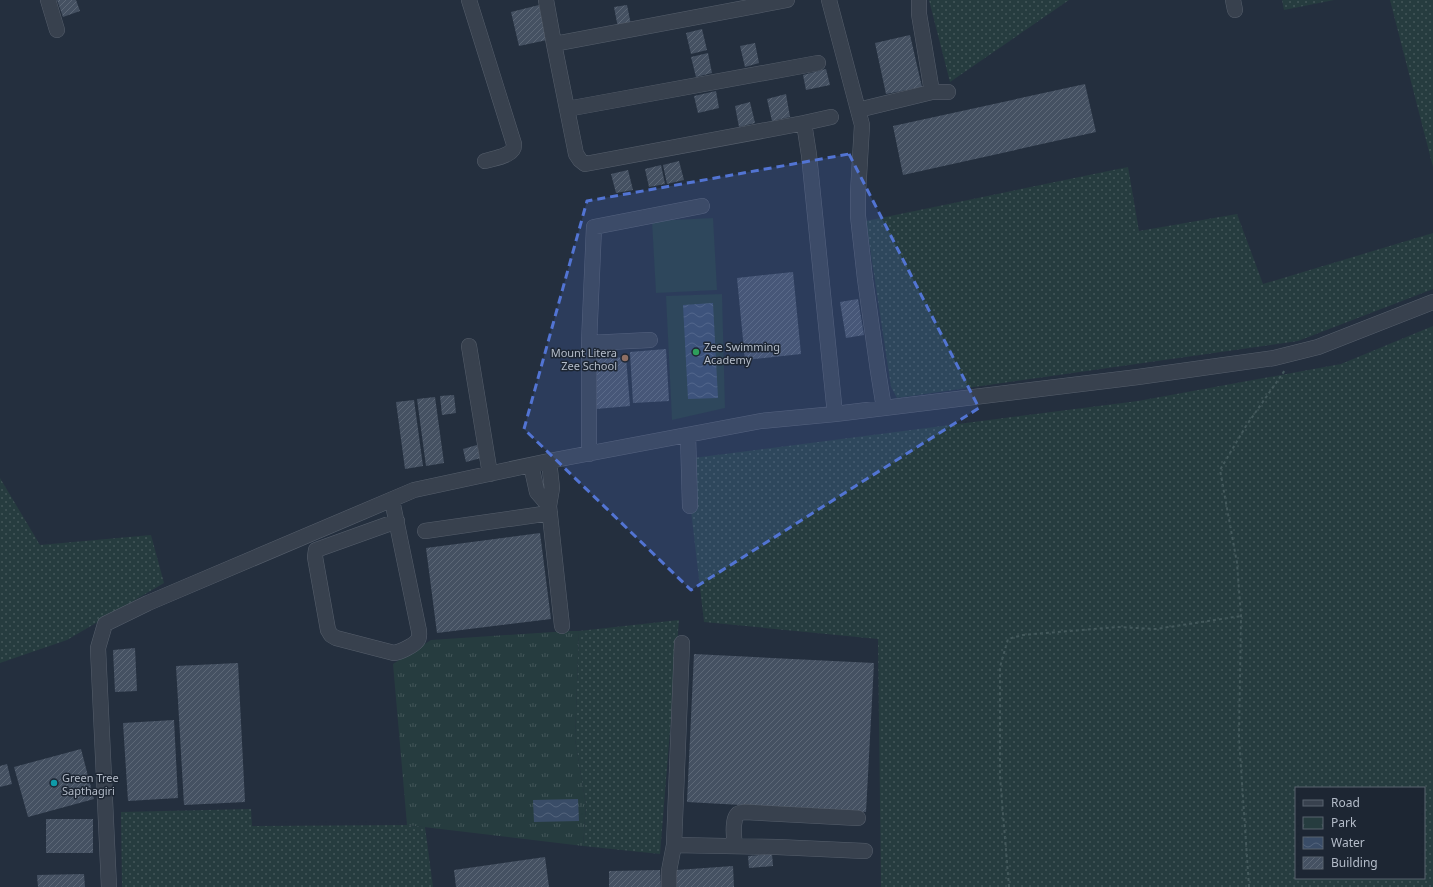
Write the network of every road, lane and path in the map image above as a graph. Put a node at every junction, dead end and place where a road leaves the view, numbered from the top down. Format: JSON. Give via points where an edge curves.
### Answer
{"nodes":[{"id":1,"x":48,"y":0,"type":"edge"},
{"id":2,"x":469,"y":0,"type":"edge"},
{"id":3,"x":546,"y":0,"type":"edge"},
{"id":4,"x":787,"y":0,"type":"edge"},
{"id":5,"x":829,"y":0,"type":"edge"},
{"id":6,"x":918,"y":0,"type":"edge"},
{"id":7,"x":57,"y":30,"type":"dead end"},
{"id":8,"x":554,"y":44,"type":"junction"},
{"id":9,"x":818,"y":63,"type":"dead end"},
{"id":10,"x":932,"y":92,"type":"junction"},
{"id":11,"x":948,"y":92,"type":"dead end"},
{"id":12,"x":567,"y":109,"type":"junction"},
{"id":13,"x":858,"y":110,"type":"junction"},
{"id":14,"x":831,"y":117,"type":"dead end"},
{"id":15,"x":804,"y":123,"type":"junction"},
{"id":16,"x":485,"y":161,"type":"dead end"},
{"id":17,"x":702,"y":206,"type":"dead end"},
{"id":18,"x":1433,"y":302,"type":"edge"},
{"id":19,"x":650,"y":340,"type":"dead end"},
{"id":20,"x":589,"y":343,"type":"junction"},
{"id":21,"x":469,"y":346,"type":"dead end"},
{"id":22,"x":1296,"y":354,"type":"junction"},
{"id":23,"x":884,"y":408,"type":"junction"},
{"id":24,"x":835,"y":414,"type":"junction"},
{"id":25,"x":688,"y":435,"type":"junction"},
{"id":26,"x":589,"y":454,"type":"junction"},
{"id":27,"x":549,"y":461,"type":"junction"},
{"id":28,"x":531,"y":465,"type":"junction"},
{"id":29,"x":490,"y":474,"type":"junction"},
{"id":30,"x":392,"y":500,"type":"junction"},
{"id":31,"x":690,"y":506,"type":"dead end"},
{"id":32,"x":549,"y":510,"type":"junction"},
{"id":33,"x":397,"y":521,"type":"junction"},
{"id":34,"x":425,"y":531,"type":"dead end"},
{"id":35,"x":1241,"y":616,"type":"junction"},
{"id":36,"x":562,"y":626,"type":"dead end"},
{"id":37,"x":682,"y":643,"type":"dead end"},
{"id":38,"x":858,"y":818,"type":"dead end"},
{"id":39,"x":674,"y":845,"type":"junction"},
{"id":40,"x":735,"y":846,"type":"junction"},
{"id":41,"x":865,"y":851,"type":"dead end"},
{"id":42,"x":109,"y":887,"type":"edge"},
{"id":43,"x":669,"y":887,"type":"edge"},
{"id":44,"x":1009,"y":887,"type":"edge"},
{"id":45,"x":1249,"y":887,"type":"edge"}],
"edges":[{"from":1,"to":7,"type":"street"},
{"from":2,"to":16,"type":"street","via":[[514,144],[511,152]]},
{"from":3,"to":8,"type":"street"},
{"from":4,"to":8,"type":"street"},
{"from":5,"to":13,"type":"street"},
{"from":6,"to":10,"type":"street"},
{"from":8,"to":12,"type":"street"},
{"from":9,"to":12,"type":"street"},
{"from":10,"to":11,"type":"street"},
{"from":10,"to":13,"type":"street"},
{"from":12,"to":15,"type":"street","via":[[576,154],[585,164]]},
{"from":13,"to":23,"type":"street","via":[[862,126],[858,216]]},
{"from":14,"to":15,"type":"street"},
{"from":15,"to":24,"type":"street"},
{"from":17,"to":20,"type":"street","via":[[594,227]]},
{"from":18,"to":22,"type":"street"},
{"from":19,"to":20,"type":"street"},
{"from":20,"to":26,"type":"street"},
{"from":21,"to":29,"type":"street"},
{"from":22,"to":23,"type":"street","via":[[1138,378]]},
{"from":22,"to":35,"type":"path","via":[[1246,426],[1220,470],[1237,563]]},
{"from":23,"to":24,"type":"street"},
{"from":24,"to":25,"type":"street","via":[[761,421]]},
{"from":25,"to":26,"type":"street"},
{"from":25,"to":31,"type":"street"},
{"from":26,"to":27,"type":"street"},
{"from":27,"to":28,"type":"street"},
{"from":27,"to":32,"type":"street","via":[[552,488]]},
{"from":28,"to":29,"type":"street"},
{"from":28,"to":32,"type":"street","via":[[537,492]]},
{"from":29,"to":30,"type":"street","via":[[414,490]]},
{"from":30,"to":33,"type":"street"},
{"from":30,"to":42,"type":"street","via":[[148,603],[105,624],[98,648]]},
{"from":32,"to":34,"type":"street"},
{"from":32,"to":36,"type":"street"},
{"from":33,"to":33,"type":"street","via":[[420,631],[417,642],[394,653],[331,635],[315,557],[316,550]]},
{"from":35,"to":44,"type":"path","via":[[1156,629],[1117,627],[1023,635],[1008,639],[1000,667],[1000,777]]},
{"from":35,"to":45,"type":"path","via":[[1239,738]]},
{"from":37,"to":39,"type":"street"},
{"from":38,"to":40,"type":"street","via":[[744,812],[735,818]]},
{"from":39,"to":40,"type":"street"},
{"from":39,"to":43,"type":"street"},
{"from":40,"to":41,"type":"street"}]}
